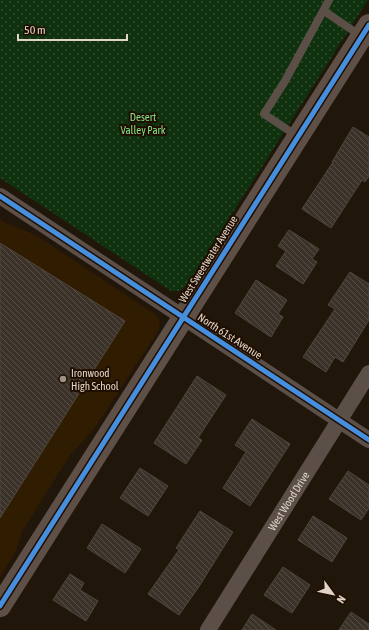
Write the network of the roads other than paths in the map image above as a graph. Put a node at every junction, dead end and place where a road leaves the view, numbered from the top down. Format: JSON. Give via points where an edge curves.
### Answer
{"nodes":[{"id":1,"x":329,"y":1,"type":"edge"},
{"id":2,"x":324,"y":11,"type":"junction"},
{"id":3,"x":366,"y":31,"type":"edge"},
{"id":4,"x":298,"y":137,"type":"junction"},
{"id":5,"x":0,"y":196,"type":"edge"},
{"id":6,"x":183,"y":318,"type":"junction"},
{"id":7,"x":369,"y":373,"type":"edge"},
{"id":8,"x":339,"y":420,"type":"junction"},
{"id":9,"x":369,"y":440,"type":"edge"},
{"id":10,"x":0,"y":606,"type":"edge"},
{"id":11,"x":208,"y":630,"type":"edge"}],
"edges":[{"from":1,"to":2,"type":"lane"},
{"from":2,"to":3,"type":"lane"},
{"from":2,"to":4,"type":"lane","via":[[264,114]]},
{"from":3,"to":4,"type":"street","name":"West Sweetwater Avenue"},
{"from":4,"to":6,"type":"street","name":"West Sweetwater Avenue"},
{"from":5,"to":6,"type":"street","name":"North 61st Avenue"},
{"from":6,"to":8,"type":"street","name":"North 61st Avenue"},
{"from":6,"to":10,"type":"street","name":"West Sweetwater Avenue"},
{"from":7,"to":8,"type":"street","name":"West Wood Drive"},
{"from":8,"to":9,"type":"street","name":"North 61st Avenue"},
{"from":8,"to":11,"type":"street","name":"West Wood Drive"}]}
